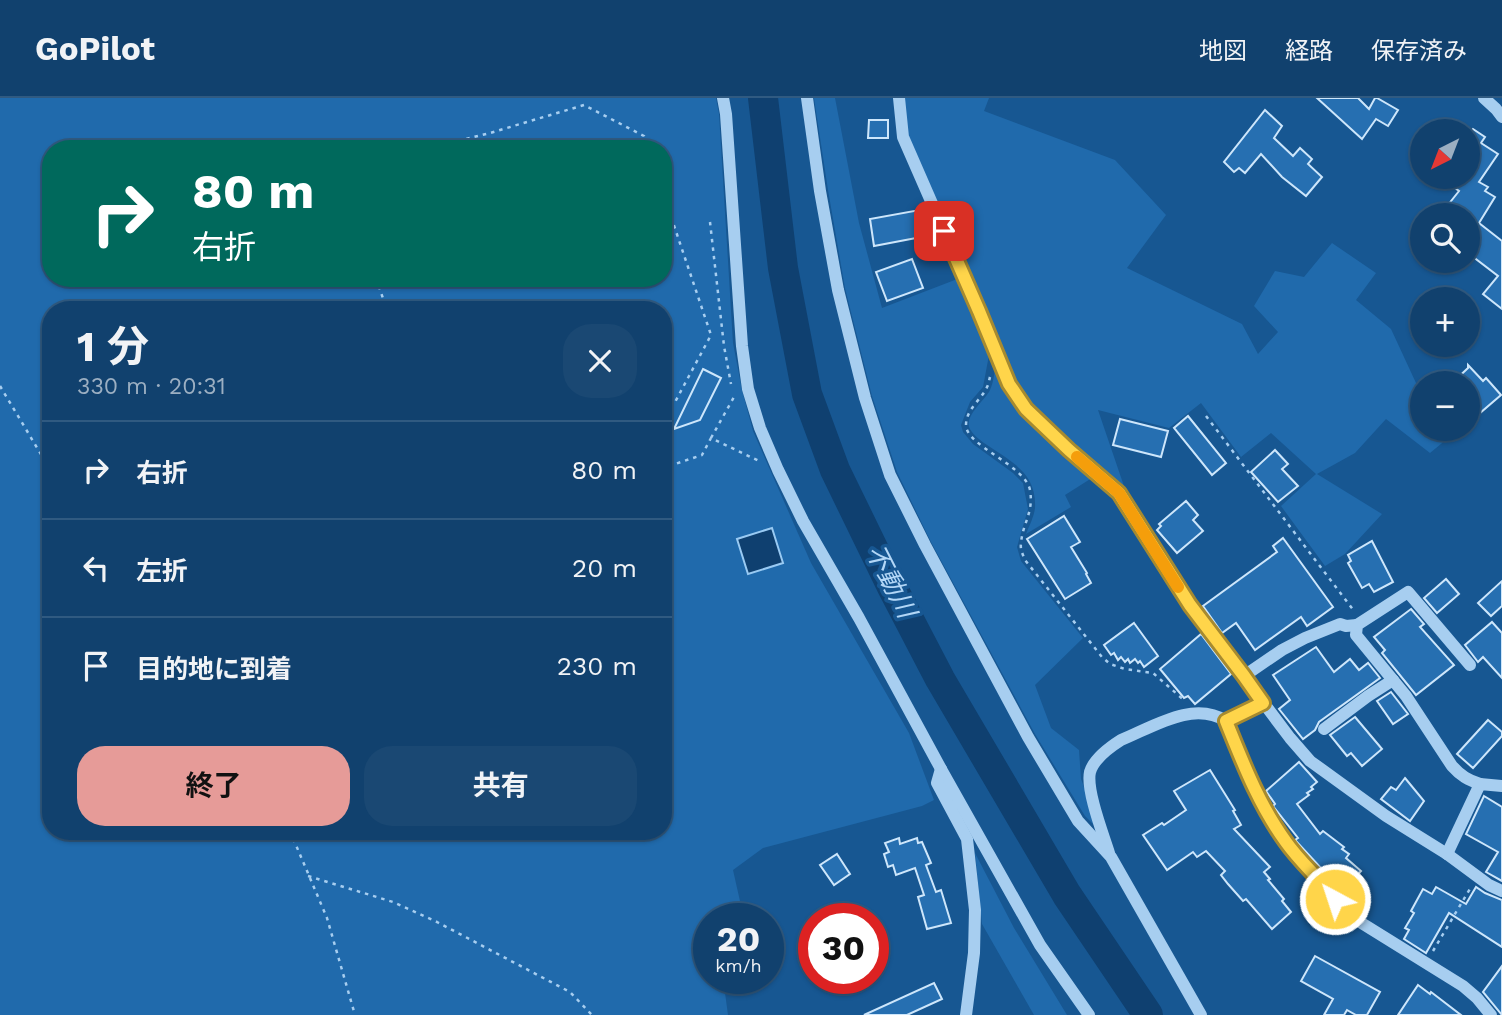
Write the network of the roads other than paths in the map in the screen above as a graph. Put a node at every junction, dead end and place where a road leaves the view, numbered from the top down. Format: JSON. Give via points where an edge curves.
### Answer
{"nodes":[{"id":1,"x":723,"y":98,"type":"edge"},
{"id":2,"x":807,"y":98,"type":"edge"},
{"id":3,"x":898,"y":98,"type":"edge"},
{"id":4,"x":1484,"y":98,"type":"edge"},
{"id":5,"x":1502,"y":117,"type":"edge"},
{"id":6,"x":1359,"y":623,"type":"junction"},
{"id":7,"x":1470,"y":665,"type":"dead end"},
{"id":8,"x":1244,"y":676,"type":"junction"},
{"id":9,"x":1393,"y":680,"type":"junction"},
{"id":10,"x":1263,"y":703,"type":"junction"},
{"id":11,"x":1226,"y":721,"type":"junction"},
{"id":12,"x":1324,"y":729,"type":"dead end"},
{"id":13,"x":941,"y":769,"type":"junction"},
{"id":14,"x":1480,"y":784,"type":"junction"},
{"id":15,"x":1502,"y":786,"type":"edge"},
{"id":16,"x":1447,"y":854,"type":"junction"},
{"id":17,"x":1111,"y":857,"type":"junction"},
{"id":18,"x":1502,"y":891,"type":"edge"},
{"id":19,"x":966,"y":1015,"type":"edge"},
{"id":20,"x":1089,"y":1015,"type":"edge"},
{"id":21,"x":1201,"y":1015,"type":"edge"},
{"id":22,"x":1491,"y":1015,"type":"edge"}],
"edges":[{"from":1,"to":13,"type":"street","via":[[742,346],[760,428],[803,521]]},
{"from":2,"to":17,"type":"street","via":[[838,290],[890,475],[1028,737],[1078,821]]},
{"from":3,"to":8,"type":"street","via":[[903,137],[1009,384],[1026,409],[1119,493],[1190,605]]},
{"from":4,"to":5,"type":"street"},
{"from":6,"to":7,"type":"street","via":[[1408,592]]},
{"from":6,"to":8,"type":"street","via":[[1340,624],[1305,638]]},
{"from":6,"to":9,"type":"street","via":[[1356,635]]},
{"from":8,"to":10,"type":"street"},
{"from":9,"to":12,"type":"street"},
{"from":9,"to":14,"type":"street","via":[[1460,775]]},
{"from":10,"to":11,"type":"street"},
{"from":10,"to":16,"type":"street","via":[[1310,761]]},
{"from":11,"to":17,"type":"street","via":[[1185,713],[1121,740],[1095,764],[1090,791]]},
{"from":11,"to":22,"type":"street","via":[[1268,817],[1347,914],[1463,986]]},
{"from":13,"to":19,"type":"street","via":[[937,783],[967,839],[974,895],[974,953]]},
{"from":13,"to":20,"type":"street","via":[[1040,945]]},
{"from":14,"to":15,"type":"street"},
{"from":14,"to":16,"type":"street"},
{"from":16,"to":18,"type":"street"},
{"from":17,"to":21,"type":"street"}]}
